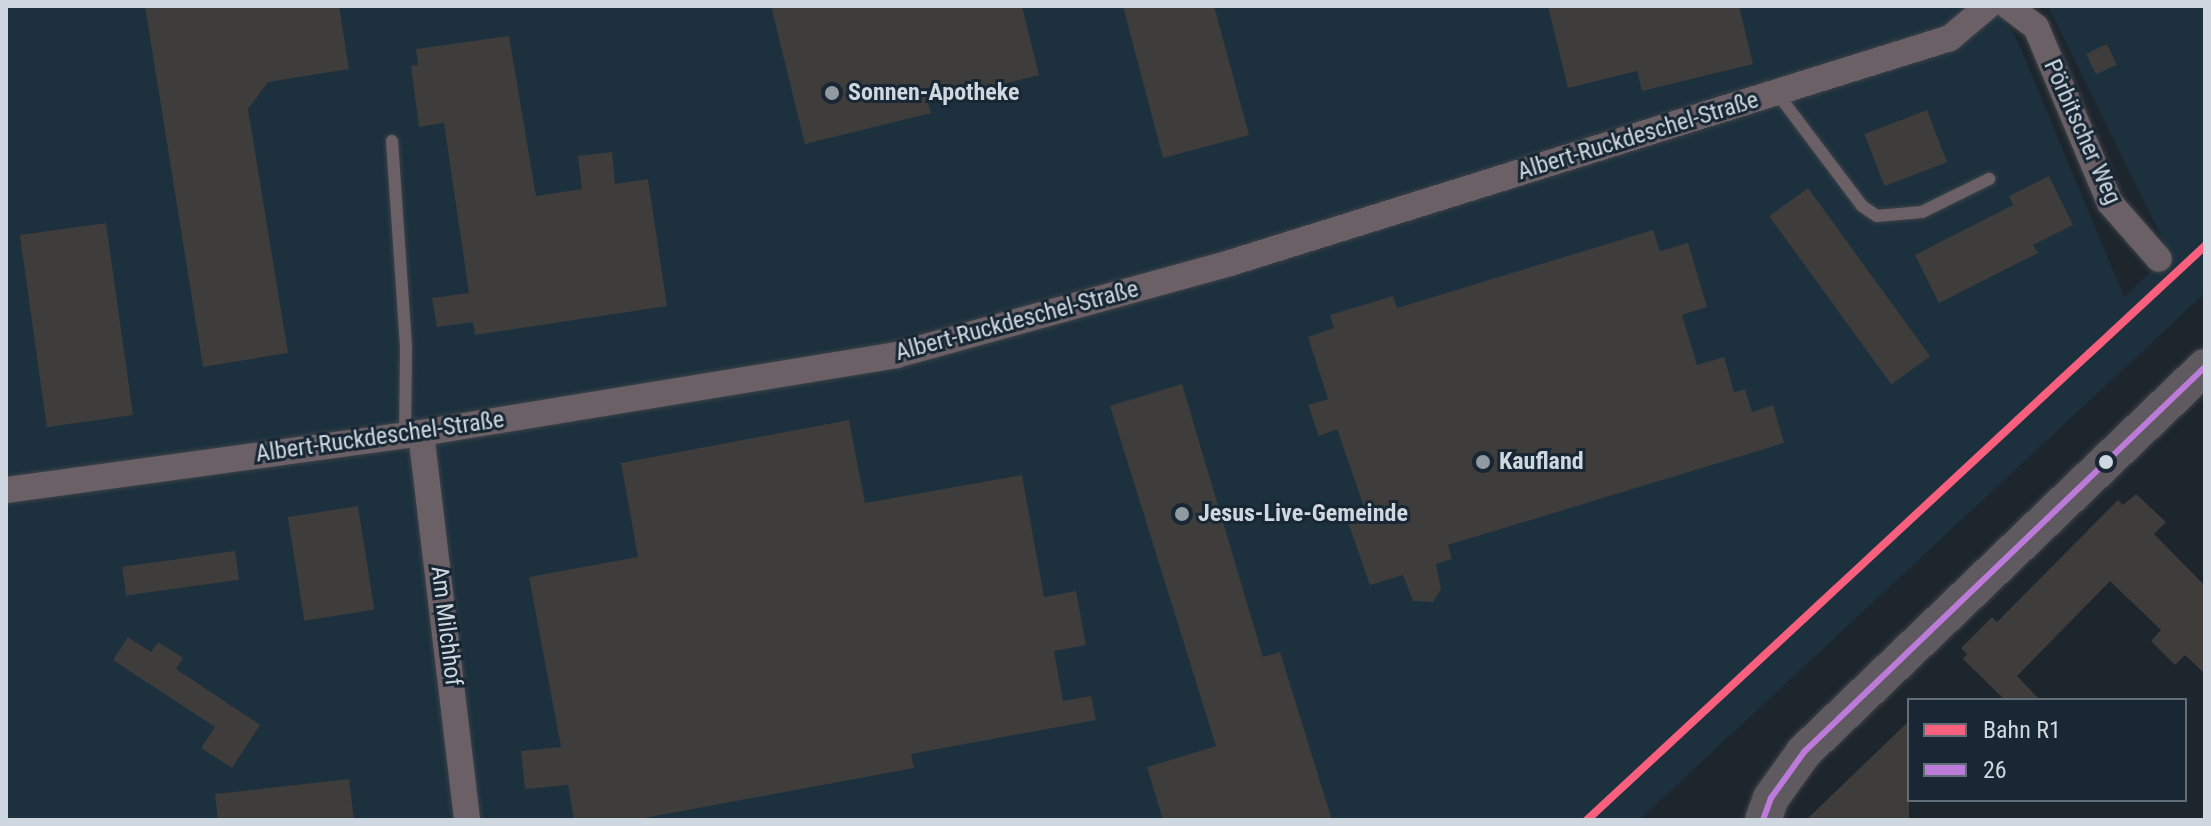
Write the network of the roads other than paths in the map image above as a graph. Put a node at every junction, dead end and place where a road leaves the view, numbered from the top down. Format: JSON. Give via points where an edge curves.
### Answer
{"nodes":[{"id":1,"x":1988,"y":6,"type":"edge"},
{"id":2,"x":2021,"y":9,"type":"edge"},
{"id":3,"x":1777,"y":93,"type":"junction"},
{"id":4,"x":392,"y":141,"type":"dead end"},
{"id":5,"x":1989,"y":179,"type":"dead end"},
{"id":6,"x":2159,"y":259,"type":"dead end"},
{"id":7,"x":2205,"y":367,"type":"edge"},
{"id":8,"x":413,"y":434,"type":"junction"},
{"id":9,"x":6,"y":490,"type":"edge"},
{"id":10,"x":467,"y":820,"type":"edge"},
{"id":11,"x":1763,"y":820,"type":"edge"}],
"edges":[{"from":1,"to":3,"type":"street","name":"Albert-Ruckdeschel-Straße","via":[[1950,38]]},
{"from":2,"to":6,"type":"street","name":"Pörbitscher Weg","via":[[2036,27],[2110,203]]},
{"from":3,"to":5,"type":"lane","via":[[1862,206],[1877,216],[1922,212]]},
{"from":3,"to":8,"type":"street","name":"Albert-Ruckdeschel-Straße","via":[[1230,263],[896,355]]},
{"from":4,"to":8,"type":"lane"},
{"from":7,"to":11,"type":"street","via":[[1804,752],[1771,798]]},
{"from":8,"to":9,"type":"street","name":"Albert-Ruckdeschel-Straße"},
{"from":8,"to":10,"type":"street","name":"Am Milchhof"}]}
